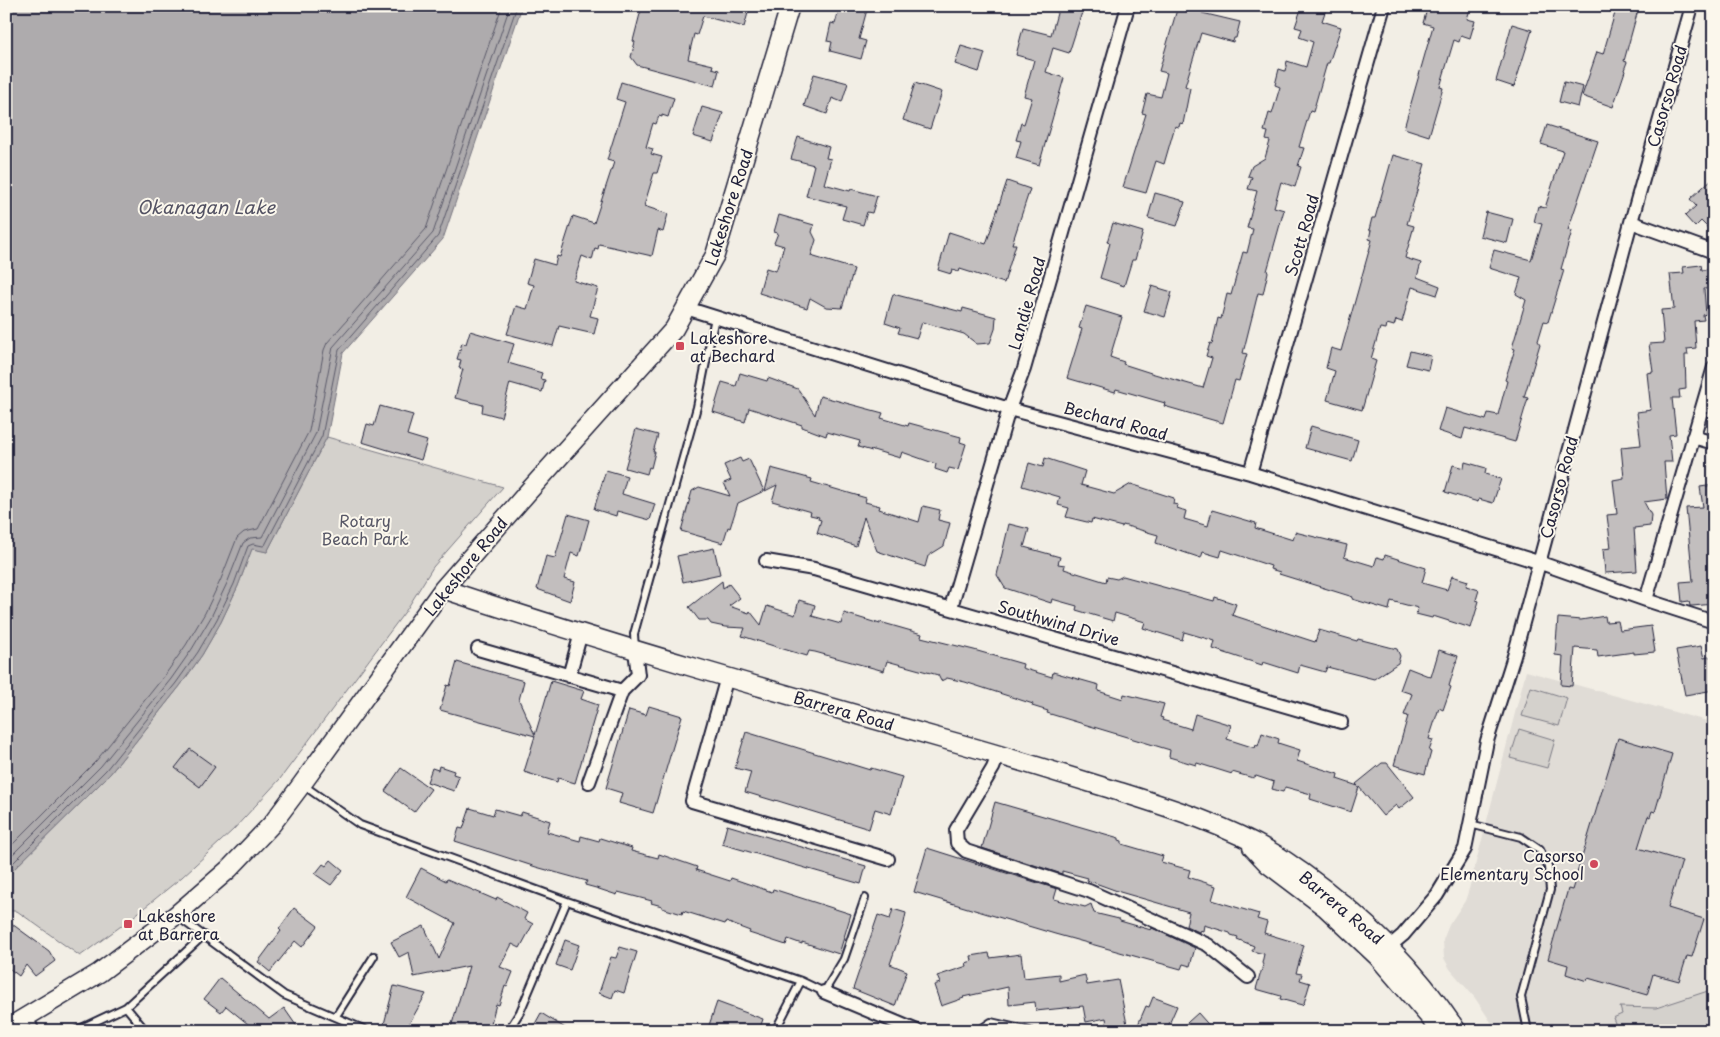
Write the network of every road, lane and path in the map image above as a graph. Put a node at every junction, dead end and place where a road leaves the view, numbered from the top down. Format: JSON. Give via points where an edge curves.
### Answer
{"nodes":[{"id":1,"x":790,"y":6,"type":"edge"},
{"id":2,"x":1128,"y":6,"type":"edge"},
{"id":3,"x":1384,"y":6,"type":"edge"},
{"id":4,"x":1692,"y":6,"type":"edge"},
{"id":5,"x":1630,"y":222,"type":"junction"},
{"id":6,"x":1714,"y":252,"type":"edge"},
{"id":7,"x":686,"y":308,"type":"junction"},
{"id":8,"x":715,"y":317,"type":"junction"},
{"id":9,"x":1714,"y":367,"type":"edge"},
{"id":10,"x":1009,"y":409,"type":"junction"},
{"id":11,"x":1693,"y":437,"type":"junction"},
{"id":12,"x":1714,"y":443,"type":"edge"},
{"id":13,"x":1250,"y":473,"type":"junction"},
{"id":14,"x":766,"y":561,"type":"dead end"},
{"id":15,"x":1538,"y":562,"type":"junction"},
{"id":16,"x":443,"y":589,"type":"junction"},
{"id":17,"x":1646,"y":600,"type":"junction"},
{"id":18,"x":951,"y":607,"type":"junction"},
{"id":19,"x":1714,"y":622,"type":"edge"},
{"id":20,"x":581,"y":633,"type":"junction"},
{"id":21,"x":478,"y":649,"type":"dead end"},
{"id":22,"x":635,"y":650,"type":"junction"},
{"id":23,"x":569,"y":676,"type":"junction"},
{"id":24,"x":727,"y":677,"type":"junction"},
{"id":25,"x":622,"y":691,"type":"junction"},
{"id":26,"x":1341,"y":722,"type":"dead end"},
{"id":27,"x":998,"y":754,"type":"junction"},
{"id":28,"x":589,"y":782,"type":"dead end"},
{"id":29,"x":302,"y":784,"type":"junction"},
{"id":30,"x":1470,"y":824,"type":"junction"},
{"id":31,"x":888,"y":858,"type":"dead end"},
{"id":32,"x":865,"y":898,"type":"dead end"},
{"id":33,"x":567,"y":901,"type":"junction"},
{"id":34,"x":176,"y":915,"type":"junction"},
{"id":35,"x":204,"y":935,"type":"junction"},
{"id":36,"x":1383,"y":951,"type":"junction"},
{"id":37,"x":374,"y":956,"type":"dead end"},
{"id":38,"x":1248,"y":977,"type":"dead end"},
{"id":39,"x":802,"y":981,"type":"junction"},
{"id":40,"x":824,"y":992,"type":"junction"},
{"id":41,"x":126,"y":1007,"type":"junction"},
{"id":42,"x":336,"y":1016,"type":"junction"},
{"id":43,"x":33,"y":1024,"type":"edge"},
{"id":44,"x":6,"y":1030,"type":"edge"},
{"id":45,"x":75,"y":1031,"type":"edge"},
{"id":46,"x":146,"y":1031,"type":"edge"},
{"id":47,"x":368,"y":1031,"type":"edge"},
{"id":48,"x":508,"y":1031,"type":"edge"},
{"id":49,"x":775,"y":1031,"type":"edge"},
{"id":50,"x":917,"y":1031,"type":"edge"},
{"id":51,"x":978,"y":1031,"type":"edge"},
{"id":52,"x":1030,"y":1031,"type":"edge"},
{"id":53,"x":1438,"y":1031,"type":"edge"},
{"id":54,"x":1457,"y":1031,"type":"edge"},
{"id":55,"x":1528,"y":1031,"type":"edge"}],
"edges":[{"from":1,"to":7,"type":"main road","name":"Lakeshore Road","via":[[715,255]]},
{"from":2,"to":10,"type":"street","name":"Landie Road","via":[[1024,369]]},
{"from":3,"to":13,"type":"street","name":"Scott Road"},
{"from":4,"to":5,"type":"street","name":"Casorso Road"},
{"from":5,"to":6,"type":"street"},
{"from":5,"to":15,"type":"street","name":"Casorso Road"},
{"from":7,"to":8,"type":"street","name":"Bechard Road"},
{"from":7,"to":16,"type":"main road","name":"Lakeshore Road","via":[[674,329]]},
{"from":8,"to":10,"type":"street","name":"Bechard Road"},
{"from":8,"to":22,"type":"lane","via":[[697,407],[634,634]]},
{"from":9,"to":11,"type":"street"},
{"from":10,"to":13,"type":"street","name":"Bechard Road"},
{"from":10,"to":18,"type":"street","name":"Landie Road"},
{"from":11,"to":12,"type":"street"},
{"from":11,"to":17,"type":"street"},
{"from":13,"to":15,"type":"street","name":"Bechard Road"},
{"from":14,"to":18,"type":"street","name":"Southwind Drive","via":[[814,569]]},
{"from":15,"to":17,"type":"street","name":"Bechard Road"},
{"from":15,"to":30,"type":"street","name":"Casorso Road","via":[[1514,656],[1487,741]]},
{"from":16,"to":20,"type":"main road","name":"Barrera Road"},
{"from":16,"to":29,"type":"main road","name":"Lakeshore Road"},
{"from":17,"to":19,"type":"street","name":"Bechard Road"},
{"from":18,"to":26,"type":"street","name":"Southwind Drive"},
{"from":20,"to":22,"type":"main road","name":"Barrera Road"},
{"from":20,"to":23,"type":"street"},
{"from":21,"to":23,"type":"street"},
{"from":22,"to":24,"type":"main road","name":"Barrera Road"},
{"from":22,"to":25,"type":"street","via":[[638,676]]},
{"from":23,"to":25,"type":"street"},
{"from":24,"to":27,"type":"main road","name":"Barrera Road"},
{"from":24,"to":31,"type":"street","via":[[692,800]]},
{"from":25,"to":28,"type":"street"},
{"from":27,"to":36,"type":"main road","name":"Barrera Road","via":[[1189,814],[1243,838],[1268,864]]},
{"from":27,"to":38,"type":"street","via":[[956,830],[957,843],[966,851],[1089,891],[1200,941]]},
{"from":29,"to":33,"type":"lane","via":[[360,825]]},
{"from":29,"to":34,"type":"main road","name":"Lakeshore Road","via":[[272,824]]},
{"from":30,"to":36,"type":"street","name":"Casorso Road","via":[[1465,849],[1437,895],[1403,935]]},
{"from":30,"to":55,"type":"lane","via":[[1521,838],[1540,850],[1548,867],[1550,890],[1520,998]]},
{"from":32,"to":40,"type":"lane","via":[[844,959]]},
{"from":33,"to":39,"type":"lane"},
{"from":33,"to":48,"type":"lane","via":[[520,1012]]},
{"from":34,"to":35,"type":"lane"},
{"from":34,"to":43,"type":"main road","name":"Lakeshore Road"},
{"from":35,"to":41,"type":"lane"},
{"from":35,"to":42,"type":"lane","via":[[284,995]]},
{"from":36,"to":53,"type":"main road"},
{"from":36,"to":54,"type":"main road","via":[[1442,1008]]},
{"from":37,"to":42,"type":"lane"},
{"from":39,"to":40,"type":"lane"},
{"from":39,"to":49,"type":"lane"},
{"from":40,"to":50,"type":"street"},
{"from":41,"to":45,"type":"lane"},
{"from":41,"to":46,"type":"lane"},
{"from":42,"to":47,"type":"lane"},
{"from":43,"to":44,"type":"main road","name":"Lakeshore Road"},
{"from":51,"to":52,"type":"lane","via":[[991,1022]]}]}
